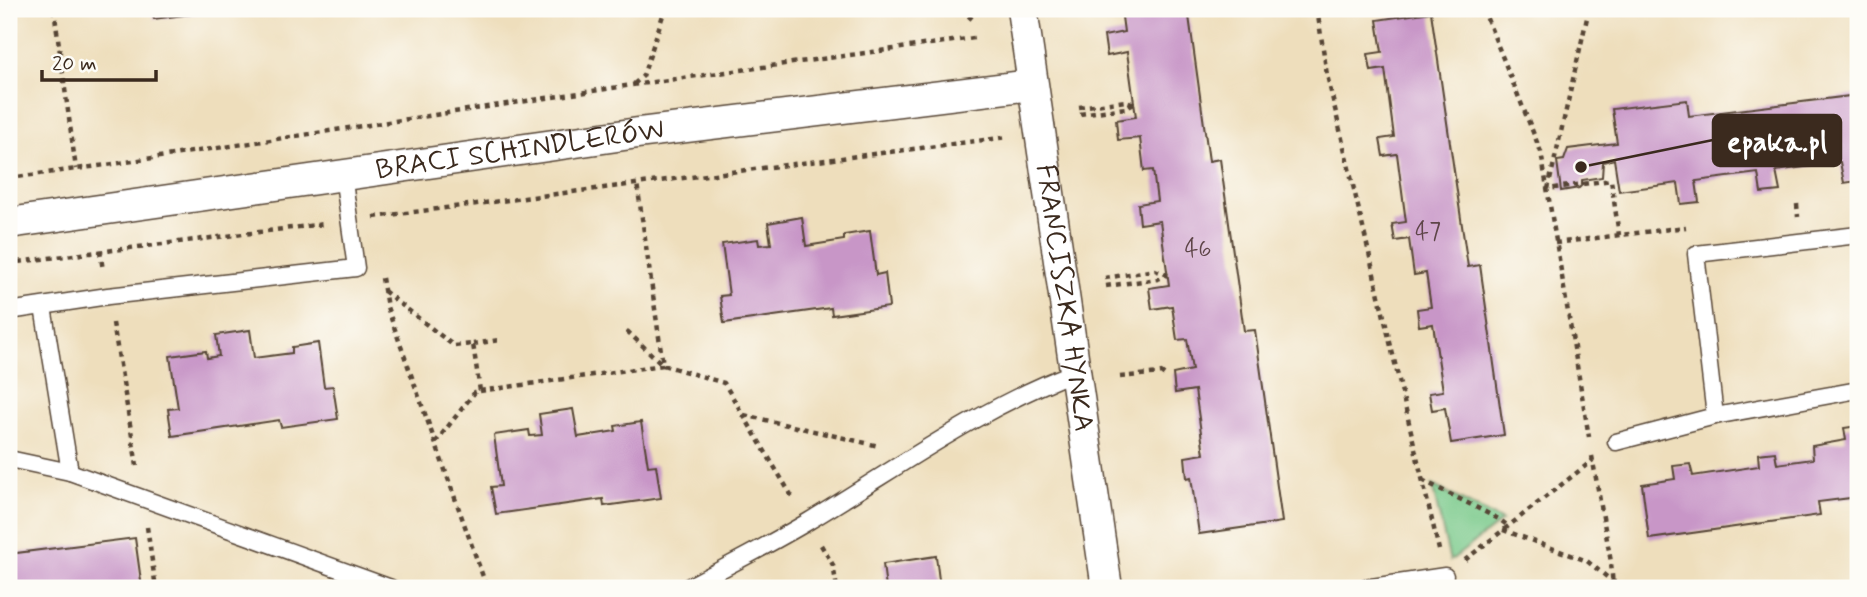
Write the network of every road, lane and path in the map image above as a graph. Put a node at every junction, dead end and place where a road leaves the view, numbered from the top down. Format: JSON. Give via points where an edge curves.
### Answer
{"nodes":[{"id":1,"x":54,"y":9,"type":"edge"},
{"id":2,"x":665,"y":9,"type":"edge"},
{"id":3,"x":961,"y":9,"type":"edge"},
{"id":4,"x":1023,"y":9,"type":"edge"},
{"id":5,"x":1317,"y":9,"type":"edge"},
{"id":6,"x":1483,"y":9,"type":"edge"},
{"id":7,"x":1588,"y":9,"type":"edge"},
{"id":8,"x":972,"y":19,"type":"dead end"},
{"id":9,"x":974,"y":38,"type":"dead end"},
{"id":10,"x":632,"y":85,"type":"junction"},
{"id":11,"x":1032,"y":85,"type":"junction"},
{"id":12,"x":1079,"y":107,"type":"dead end"},
{"id":13,"x":1080,"y":114,"type":"dead end"},
{"id":14,"x":1040,"y":133,"type":"junction"},
{"id":15,"x":76,"y":169,"type":"junction"},
{"id":16,"x":343,"y":175,"type":"junction"},
{"id":17,"x":9,"y":178,"type":"edge"},
{"id":18,"x":637,"y":183,"type":"junction"},
{"id":19,"x":1548,"y":189,"type":"junction"},
{"id":20,"x":1797,"y":204,"type":"dead end"},
{"id":21,"x":1798,"y":217,"type":"dead end"},
{"id":22,"x":350,"y":221,"type":"junction"},
{"id":23,"x":9,"y":223,"type":"edge"},
{"id":24,"x":1693,"y":226,"type":"dead end"},
{"id":25,"x":1619,"y":235,"type":"junction"},
{"id":26,"x":1858,"y":235,"type":"edge"},
{"id":27,"x":1555,"y":243,"type":"junction"},
{"id":28,"x":100,"y":251,"type":"junction"},
{"id":29,"x":9,"y":263,"type":"edge"},
{"id":30,"x":356,"y":268,"type":"junction"},
{"id":31,"x":1105,"y":278,"type":"dead end"},
{"id":32,"x":1106,"y":286,"type":"dead end"},
{"id":33,"x":383,"y":291,"type":"junction"},
{"id":34,"x":108,"y":296,"type":"junction"},
{"id":35,"x":43,"y":307,"type":"junction"},
{"id":36,"x":9,"y":311,"type":"edge"},
{"id":37,"x":627,"y":331,"type":"dead end"},
{"id":38,"x":499,"y":340,"type":"dead end"},
{"id":39,"x":474,"y":344,"type":"junction"},
{"id":40,"x":663,"y":365,"type":"junction"},
{"id":41,"x":1075,"y":372,"type":"junction"},
{"id":42,"x":1120,"y":377,"type":"dead end"},
{"id":43,"x":1166,"y":377,"type":"dead end"},
{"id":44,"x":1858,"y":390,"type":"edge"},
{"id":45,"x":480,"y":391,"type":"junction"},
{"id":46,"x":743,"y":415,"type":"junction"},
{"id":47,"x":1715,"y":416,"type":"junction"},
{"id":48,"x":1616,"y":442,"type":"joint"},
{"id":49,"x":434,"y":444,"type":"junction"},
{"id":50,"x":916,"y":454,"type":"junction"},
{"id":51,"x":9,"y":459,"type":"edge"},
{"id":52,"x":1593,"y":460,"type":"junction"},
{"id":53,"x":70,"y":472,"type":"junction"},
{"id":54,"x":1422,"y":480,"type":"junction"},
{"id":55,"x":143,"y":498,"type":"junction"},
{"id":56,"x":807,"y":522,"type":"junction"},
{"id":57,"x":1505,"y":528,"type":"junction"},
{"id":58,"x":1445,"y":576,"type":"junction"},
{"id":59,"x":1612,"y":582,"type":"junction"},
{"id":60,"x":1858,"y":582,"type":"edge"},
{"id":61,"x":156,"y":588,"type":"edge"},
{"id":62,"x":391,"y":588,"type":"edge"},
{"id":63,"x":487,"y":588,"type":"edge"},
{"id":64,"x":686,"y":588,"type":"edge"},
{"id":65,"x":837,"y":588,"type":"edge"},
{"id":66,"x":1107,"y":588,"type":"edge"},
{"id":67,"x":1366,"y":588,"type":"edge"},
{"id":68,"x":1613,"y":588,"type":"edge"},
{"id":69,"x":1633,"y":588,"type":"edge"},
{"id":70,"x":1835,"y":588,"type":"edge"}],
"edges":[{"from":1,"to":15,"type":"path"},
{"from":2,"to":10,"type":"path","via":[[643,76]]},
{"from":3,"to":8,"type":"path"},
{"from":4,"to":11,"type":"street","name":"FRANCISZKA HYNKA"},
{"from":5,"to":54,"type":"path","via":[[1327,75]]},
{"from":6,"to":19,"type":"path","via":[[1541,152]]},
{"from":7,"to":19,"type":"path"},
{"from":9,"to":10,"type":"path"},
{"from":10,"to":15,"type":"path"},
{"from":11,"to":14,"type":"street","name":"FRANCISZKA HYNKA"},
{"from":11,"to":16,"type":"street","name":"BRACI SCHINDLERÓW","via":[[638,132]]},
{"from":12,"to":13,"type":"path","via":[[1135,104]]},
{"from":14,"to":18,"type":"path"},
{"from":14,"to":41,"type":"street","name":"FRANCISZKA HYNKA"},
{"from":15,"to":17,"type":"path"},
{"from":16,"to":22,"type":"lane"},
{"from":16,"to":23,"type":"street","name":"BRACI SCHINDLERÓW"},
{"from":18,"to":22,"type":"path"},
{"from":18,"to":40,"type":"path"},
{"from":19,"to":25,"type":"path","via":[[1611,180]]},
{"from":19,"to":27,"type":"path"},
{"from":20,"to":21,"type":"path"},
{"from":22,"to":28,"type":"path"},
{"from":22,"to":30,"type":"lane"},
{"from":24,"to":25,"type":"path"},
{"from":25,"to":27,"type":"path"},
{"from":26,"to":47,"type":"lane","via":[[1696,254]]},
{"from":27,"to":52,"type":"path"},
{"from":28,"to":29,"type":"path"},
{"from":28,"to":34,"type":"path"},
{"from":30,"to":33,"type":"path"},
{"from":30,"to":34,"type":"lane"},
{"from":31,"to":32,"type":"path","via":[[1155,270],[1168,275]]},
{"from":33,"to":39,"type":"path","via":[[454,346]]},
{"from":33,"to":49,"type":"path"},
{"from":34,"to":35,"type":"lane"},
{"from":34,"to":55,"type":"path"},
{"from":35,"to":36,"type":"lane"},
{"from":35,"to":53,"type":"lane"},
{"from":37,"to":40,"type":"path"},
{"from":38,"to":39,"type":"path"},
{"from":39,"to":45,"type":"path"},
{"from":40,"to":45,"type":"path"},
{"from":40,"to":46,"type":"path","via":[[724,383]]},
{"from":41,"to":50,"type":"lane","via":[[1025,392]]},
{"from":41,"to":66,"type":"street","name":"FRANCISZKA HYNKA"},
{"from":42,"to":43,"type":"path","via":[[1161,373]]},
{"from":44,"to":47,"type":"lane"},
{"from":45,"to":49,"type":"path","via":[[475,391]]},
{"from":46,"to":50,"type":"path"},
{"from":46,"to":56,"type":"path"},
{"from":47,"to":48,"type":"lane"},
{"from":48,"to":52,"type":"path"},
{"from":49,"to":63,"type":"path"},
{"from":50,"to":56,"type":"lane"},
{"from":51,"to":53,"type":"lane"},
{"from":52,"to":57,"type":"path"},
{"from":52,"to":59,"type":"path"},
{"from":53,"to":55,"type":"lane"},
{"from":54,"to":57,"type":"path","via":[[1499,519]]},
{"from":54,"to":58,"type":"path"},
{"from":55,"to":61,"type":"path"},
{"from":55,"to":62,"type":"lane"},
{"from":56,"to":64,"type":"lane"},
{"from":56,"to":65,"type":"path","via":[[832,565]]},
{"from":57,"to":58,"type":"path"},
{"from":57,"to":59,"type":"path","via":[[1587,561]]},
{"from":58,"to":67,"type":"lane"},
{"from":59,"to":68,"type":"path"},
{"from":59,"to":69,"type":"path"},
{"from":60,"to":70,"type":"path"}]}
